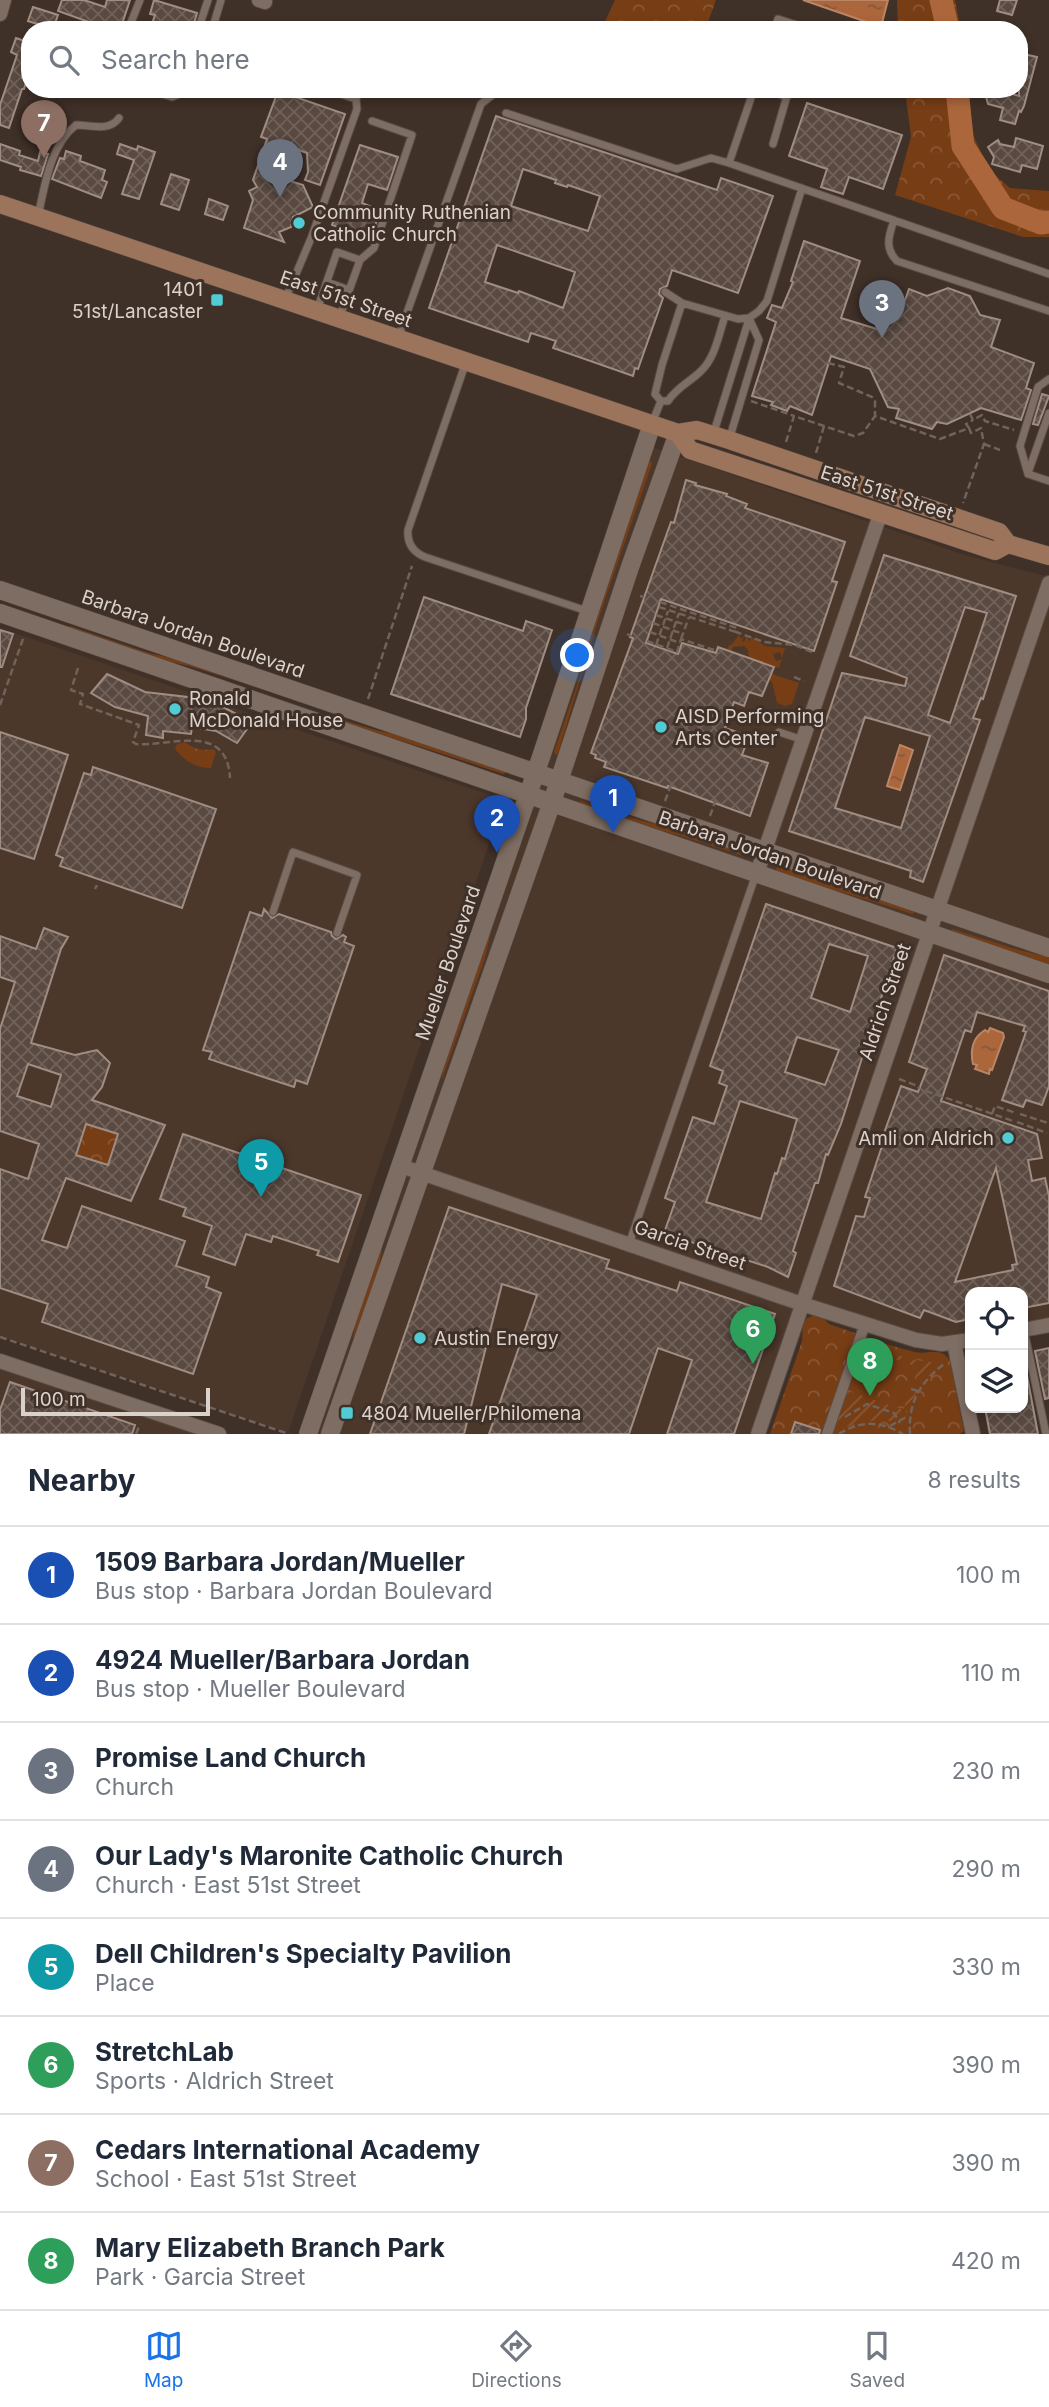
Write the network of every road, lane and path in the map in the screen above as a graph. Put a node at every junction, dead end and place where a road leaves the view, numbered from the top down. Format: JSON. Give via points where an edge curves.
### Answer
{"nodes":[{"id":1,"x":4,"y":0,"type":"edge"},
{"id":2,"x":140,"y":0,"type":"edge"},
{"id":3,"x":208,"y":0,"type":"edge"},
{"id":4,"x":221,"y":0,"type":"edge"},
{"id":5,"x":0,"y":14,"type":"edge"},
{"id":6,"x":132,"y":21,"type":"edge"},
{"id":7,"x":201,"y":21,"type":"edge"},
{"id":8,"x":215,"y":21,"type":"edge"},
{"id":9,"x":353,"y":98,"type":"edge"},
{"id":10,"x":489,"y":98,"type":"edge"},
{"id":11,"x":751,"y":98,"type":"edge"},
{"id":12,"x":787,"y":98,"type":"edge"},
{"id":13,"x":356,"y":99,"type":"joint"},
{"id":14,"x":506,"y":113,"type":"dead end"},
{"id":15,"x":119,"y":118,"type":"dead end"},
{"id":16,"x":372,"y":121,"type":"dead end"},
{"id":17,"x":773,"y":144,"type":"dead end"},
{"id":18,"x":729,"y":163,"type":"junction"},
{"id":19,"x":802,"y":188,"type":"junction"},
{"id":20,"x":0,"y":204,"type":"edge"},
{"id":21,"x":38,"y":216,"type":"junction"},
{"id":22,"x":894,"y":220,"type":"junction"},
{"id":23,"x":360,"y":260,"type":"junction"},
{"id":24,"x":1049,"y":274,"type":"edge"},
{"id":25,"x":327,"y":282,"type":"junction"},
{"id":26,"x":349,"y":290,"type":"junction"},
{"id":27,"x":665,"y":292,"type":"dead end"},
{"id":28,"x":285,"y":300,"type":"junction"},
{"id":29,"x":682,"y":303,"type":"junction"},
{"id":30,"x":317,"y":311,"type":"junction"},
{"id":31,"x":1049,"y":311,"type":"edge"},
{"id":32,"x":725,"y":316,"type":"junction"},
{"id":33,"x":339,"y":318,"type":"junction"},
{"id":34,"x":749,"y":318,"type":"junction"},
{"id":35,"x":398,"y":338,"type":"junction"},
{"id":36,"x":466,"y":361,"type":"junction"},
{"id":37,"x":828,"y":363,"type":"dead end"},
{"id":38,"x":1049,"y":379,"type":"edge"},
{"id":39,"x":750,"y":398,"type":"dead end"},
{"id":40,"x":661,"y":401,"type":"junction"},
{"id":41,"x":1049,"y":413,"type":"edge"},
{"id":42,"x":970,"y":414,"type":"dead end"},
{"id":43,"x":794,"y":416,"type":"junction"},
{"id":44,"x":875,"y":416,"type":"junction"},
{"id":45,"x":973,"y":420,"type":"junction"},
{"id":46,"x":985,"y":421,"type":"junction"},
{"id":47,"x":652,"y":424,"type":"junction"},
{"id":48,"x":824,"y":426,"type":"junction"},
{"id":49,"x":969,"y":428,"type":"junction"},
{"id":50,"x":981,"y":428,"type":"junction"},
{"id":51,"x":678,"y":433,"type":"junction"},
{"id":52,"x":1024,"y":433,"type":"junction"},
{"id":53,"x":721,"y":438,"type":"junction"},
{"id":54,"x":984,"y":444,"type":"junction"},
{"id":55,"x":785,"y":446,"type":"dead end"},
{"id":56,"x":1000,"y":450,"type":"dead end"},
{"id":57,"x":816,"y":456,"type":"dead end"},
{"id":58,"x":1028,"y":474,"type":"junction"},
{"id":59,"x":1049,"y":481,"type":"edge"},
{"id":60,"x":962,"y":506,"type":"dead end"},
{"id":61,"x":880,"y":515,"type":"junction"},
{"id":62,"x":1008,"y":544,"type":"junction"},
{"id":63,"x":1049,"y":556,"type":"edge"},
{"id":64,"x":412,"y":566,"type":"dead end"},
{"id":65,"x":1049,"y":583,"type":"edge"},
{"id":66,"x":0,"y":590,"type":"edge"},
{"id":67,"x":669,"y":610,"type":"junction"},
{"id":68,"x":590,"y":612,"type":"junction"},
{"id":69,"x":0,"y":613,"type":"edge"},
{"id":70,"x":679,"y":613,"type":"junction"},
{"id":71,"x":656,"y":615,"type":"dead end"},
{"id":72,"x":689,"y":617,"type":"junction"},
{"id":73,"x":666,"y":618,"type":"junction"},
{"id":74,"x":676,"y":622,"type":"junction"},
{"id":75,"x":653,"y":623,"type":"dead end"},
{"id":76,"x":686,"y":625,"type":"junction"},
{"id":77,"x":663,"y":627,"type":"junction"},
{"id":78,"x":673,"y":630,"type":"junction"},
{"id":79,"x":650,"y":632,"type":"dead end"},
{"id":80,"x":736,"y":632,"type":"junction"},
{"id":81,"x":683,"y":634,"type":"junction"},
{"id":82,"x":660,"y":635,"type":"junction"},
{"id":83,"x":24,"y":636,"type":"dead end"},
{"id":84,"x":670,"y":639,"type":"junction"},
{"id":85,"x":647,"y":641,"type":"dead end"},
{"id":86,"x":680,"y":641,"type":"junction"},
{"id":87,"x":656,"y":645,"type":"junction"},
{"id":88,"x":667,"y":648,"type":"junction"},
{"id":89,"x":717,"y":651,"type":"dead end"},
{"id":90,"x":814,"y":653,"type":"dead end"},
{"id":91,"x":78,"y":668,"type":"dead end"},
{"id":92,"x":794,"y":677,"type":"dead end"},
{"id":93,"x":804,"y":681,"type":"dead end"},
{"id":94,"x":367,"y":699,"type":"dead end"},
{"id":95,"x":0,"y":705,"type":"edge"},
{"id":96,"x":779,"y":732,"type":"dead end"},
{"id":97,"x":803,"y":740,"type":"junction"},
{"id":98,"x":536,"y":773,"type":"junction"},
{"id":99,"x":230,"y":778,"type":"dead end"},
{"id":100,"x":559,"y":781,"type":"junction"},
{"id":101,"x":671,"y":785,"type":"dead end"},
{"id":102,"x":528,"y":794,"type":"junction"},
{"id":103,"x":716,"y":799,"type":"dead end"},
{"id":104,"x":665,"y":801,"type":"dead end"},
{"id":105,"x":552,"y":802,"type":"junction"},
{"id":106,"x":710,"y":816,"type":"dead end"},
{"id":107,"x":764,"y":850,"type":"junction"},
{"id":108,"x":757,"y":873,"type":"junction"},
{"id":109,"x":938,"y":910,"type":"junction"},
{"id":110,"x":273,"y":912,"type":"dead end"},
{"id":111,"x":337,"y":933,"type":"dead end"},
{"id":112,"x":930,"y":933,"type":"junction"},
{"id":113,"x":1049,"y":948,"type":"edge"},
{"id":114,"x":1049,"y":974,"type":"edge"},
{"id":115,"x":899,"y":1079,"type":"dead end"},
{"id":116,"x":919,"y":1088,"type":"dead end"},
{"id":117,"x":926,"y":1091,"type":"dead end"},
{"id":118,"x":992,"y":1114,"type":"junction"},
{"id":119,"x":1048,"y":1124,"type":"edge"},
{"id":120,"x":1047,"y":1133,"type":"dead end"},
{"id":121,"x":401,"y":1166,"type":"junction"},
{"id":122,"x":423,"y":1174,"type":"junction"},
{"id":123,"x":629,"y":1244,"type":"junction"},
{"id":124,"x":802,"y":1304,"type":"junction"},
{"id":125,"x":865,"y":1324,"type":"junction"},
{"id":126,"x":1049,"y":1325,"type":"edge"},
{"id":127,"x":1028,"y":1329,"type":"edge"},
{"id":128,"x":0,"y":1336,"type":"edge"},
{"id":129,"x":965,"y":1341,"type":"edge"},
{"id":130,"x":954,"y":1343,"type":"junction"},
{"id":131,"x":1027,"y":1350,"type":"edge"},
{"id":132,"x":0,"y":1360,"type":"edge"},
{"id":133,"x":944,"y":1364,"type":"dead end"},
{"id":134,"x":911,"y":1389,"type":"dead end"},
{"id":135,"x":920,"y":1392,"type":"junction"},
{"id":136,"x":911,"y":1408,"type":"junction"},
{"id":137,"x":835,"y":1410,"type":"junction"},
{"id":138,"x":918,"y":1412,"type":"dead end"},
{"id":139,"x":909,"y":1416,"type":"junction"},
{"id":140,"x":900,"y":1423,"type":"junction"},
{"id":141,"x":140,"y":1424,"type":"dead end"},
{"id":142,"x":890,"y":1426,"type":"junction"},
{"id":143,"x":136,"y":1434,"type":"edge"},
{"id":144,"x":219,"y":1434,"type":"edge"},
{"id":145,"x":289,"y":1434,"type":"edge"},
{"id":146,"x":308,"y":1434,"type":"edge"},
{"id":147,"x":330,"y":1434,"type":"edge"},
{"id":148,"x":758,"y":1434,"type":"edge"},
{"id":149,"x":827,"y":1434,"type":"edge"},
{"id":150,"x":839,"y":1434,"type":"edge"},
{"id":151,"x":903,"y":1434,"type":"edge"},
{"id":152,"x":910,"y":1434,"type":"edge"},
{"id":153,"x":973,"y":1434,"type":"edge"},
{"id":154,"x":1046,"y":1434,"type":"edge"}],
"edges":[{"from":1,"to":5,"type":"street"},
{"from":2,"to":6,"type":"lane"},
{"from":3,"to":7,"type":"lane"},
{"from":4,"to":8,"type":"lane"},
{"from":9,"to":13,"type":"lane"},
{"from":10,"to":35,"type":"lane","via":[[481,104]]},
{"from":11,"to":18,"type":"lane"},
{"from":12,"to":17,"type":"lane"},
{"from":13,"to":28,"type":"lane","via":[[357,109],[334,177]]},
{"from":14,"to":18,"type":"lane","via":[[677,169],[711,158]]},
{"from":15,"to":21,"type":"lane","via":[[107,127],[76,125],[66,133],[58,145]]},
{"from":16,"to":23,"type":"lane","via":[[412,135],[374,248]]},
{"from":18,"to":19,"type":"lane"},
{"from":19,"to":22,"type":"lane"},
{"from":19,"to":34,"type":"lane","via":[[767,301]]},
{"from":20,"to":21,"type":"main road","name":"East 51st Street"},
{"from":21,"to":28,"type":"main road","name":"East 51st Street"},
{"from":22,"to":24,"type":"lane"},
{"from":22,"to":31,"type":"lane","via":[[888,237],[897,261]]},
{"from":23,"to":25,"type":"lane","via":[[337,252]]},
{"from":23,"to":26,"type":"lane"},
{"from":25,"to":26,"type":"lane"},
{"from":25,"to":30,"type":"lane"},
{"from":26,"to":33,"type":"lane"},
{"from":27,"to":29,"type":"lane"},
{"from":28,"to":30,"type":"main road","name":"East 51st Street"},
{"from":29,"to":32,"type":"lane"},
{"from":29,"to":40,"type":"lane","via":[[655,394]]},
{"from":30,"to":33,"type":"main road","name":"East 51st Street"},
{"from":32,"to":34,"type":"lane"},
{"from":32,"to":40,"type":"lane","via":[[704,369],[668,401]]},
{"from":33,"to":35,"type":"main road","name":"East 51st Street"},
{"from":34,"to":53,"type":"lane"},
{"from":34,"to":53,"type":"lane","via":[[759,340]]},
{"from":35,"to":36,"type":"main road","name":"East 51st Street"},
{"from":36,"to":47,"type":"main road","name":"East 51st Street"},
{"from":36,"to":68,"type":"lane","via":[[408,530],[412,548],[425,557]]},
{"from":37,"to":44,"type":"path","via":[[844,368],[839,383],[872,397]]},
{"from":38,"to":52,"type":"lane","via":[[1038,387]]},
{"from":39,"to":43,"type":"path","via":[[752,403]]},
{"from":40,"to":47,"type":"lane"},
{"from":41,"to":58,"type":"lane"},
{"from":42,"to":45,"type":"path"},
{"from":43,"to":48,"type":"path"},
{"from":43,"to":55,"type":"path"},
{"from":44,"to":48,"type":"path","via":[[863,433],[854,436]]},
{"from":44,"to":49,"type":"path","via":[[940,439]]},
{"from":45,"to":46,"type":"path","via":[[982,415]]},
{"from":45,"to":49,"type":"path","via":[[966,424]]},
{"from":46,"to":50,"type":"path","via":[[987,425]]},
{"from":46,"to":52,"type":"path"},
{"from":47,"to":51,"type":"main road","name":"East 51st Street"},
{"from":47,"to":68,"type":"street","name":"Mueller Boulevard"},
{"from":48,"to":57,"type":"path"},
{"from":49,"to":50,"type":"path","via":[[971,433]]},
{"from":50,"to":54,"type":"path"},
{"from":51,"to":53,"type":"main road","name":"East 51st Street","via":[[697,430]]},
{"from":51,"to":61,"type":"main road","name":"East 51st Street","via":[[691,450]]},
{"from":51,"to":100,"type":"street"},
{"from":52,"to":58,"type":"lane","via":[[1020,446]]},
{"from":53,"to":62,"type":"main road","name":"East 51st Street","via":[[999,532]]},
{"from":54,"to":56,"type":"path"},
{"from":54,"to":60,"type":"path"},
{"from":58,"to":59,"type":"lane"},
{"from":61,"to":62,"type":"main road","name":"East 51st Street","via":[[995,551]]},
{"from":61,"to":97,"type":"street"},
{"from":62,"to":63,"type":"main road","name":"East 51st Street"},
{"from":64,"to":94,"type":"path"},
{"from":65,"to":109,"type":"street","name":"Aldrich Street"},
{"from":66,"to":98,"type":"street","name":"Barbara Jordan Boulevard"},
{"from":67,"to":70,"type":"path"},
{"from":67,"to":73,"type":"path"},
{"from":67,"to":80,"type":"path","via":[[659,604],[737,628]]},
{"from":68,"to":98,"type":"street","name":"Mueller Boulevard"},
{"from":69,"to":102,"type":"street","name":"Barbara Jordan Boulevard"},
{"from":70,"to":72,"type":"path"},
{"from":70,"to":74,"type":"path"},
{"from":71,"to":73,"type":"path"},
{"from":72,"to":76,"type":"path"},
{"from":72,"to":80,"type":"path"},
{"from":73,"to":74,"type":"path"},
{"from":73,"to":77,"type":"path"},
{"from":74,"to":76,"type":"path"},
{"from":74,"to":78,"type":"path"},
{"from":75,"to":77,"type":"path"},
{"from":76,"to":81,"type":"path"},
{"from":77,"to":78,"type":"path"},
{"from":77,"to":82,"type":"path"},
{"from":78,"to":81,"type":"path"},
{"from":78,"to":84,"type":"path"},
{"from":79,"to":82,"type":"path"},
{"from":80,"to":90,"type":"path"},
{"from":81,"to":86,"type":"path"},
{"from":82,"to":84,"type":"path"},
{"from":82,"to":87,"type":"path"},
{"from":83,"to":95,"type":"path"},
{"from":84,"to":86,"type":"path"},
{"from":84,"to":88,"type":"path"},
{"from":85,"to":87,"type":"path"},
{"from":86,"to":88,"type":"path","via":[[677,652]]},
{"from":86,"to":89,"type":"path"},
{"from":87,"to":88,"type":"path"},
{"from":91,"to":99,"type":"path","via":[[71,690],[83,694],[80,704],[139,725],[136,744],[191,739],[213,745],[223,756]]},
{"from":92,"to":93,"type":"path"},
{"from":96,"to":97,"type":"lane"},
{"from":97,"to":107,"type":"street"},
{"from":98,"to":100,"type":"street","name":"Barbara Jordan Boulevard"},
{"from":98,"to":102,"type":"street","name":"Mueller Boulevard"},
{"from":100,"to":105,"type":"street"},
{"from":100,"to":107,"type":"street","name":"Barbara Jordan Boulevard"},
{"from":101,"to":104,"type":"path"},
{"from":102,"to":105,"type":"street","name":"Barbara Jordan Boulevard"},
{"from":102,"to":121,"type":"street","name":"Mueller Boulevard"},
{"from":103,"to":106,"type":"path"},
{"from":105,"to":108,"type":"street","name":"Barbara Jordan Boulevard"},
{"from":105,"to":122,"type":"street"},
{"from":107,"to":108,"type":"street"},
{"from":107,"to":109,"type":"street","name":"Barbara Jordan Boulevard"},
{"from":108,"to":112,"type":"street","name":"Barbara Jordan Boulevard"},
{"from":108,"to":123,"type":"lane"},
{"from":109,"to":112,"type":"street","name":"Aldrich Street"},
{"from":109,"to":113,"type":"street","name":"Barbara Jordan Boulevard"},
{"from":110,"to":111,"type":"lane","via":[[293,852],[357,875]]},
{"from":112,"to":114,"type":"street","name":"Barbara Jordan Boulevard"},
{"from":112,"to":124,"type":"street","name":"Aldrich Street"},
{"from":115,"to":116,"type":"path"},
{"from":117,"to":118,"type":"path"},
{"from":118,"to":119,"type":"path","via":[[995,1106]]},
{"from":118,"to":120,"type":"path"},
{"from":121,"to":122,"type":"street","name":"Garcia Street"},
{"from":121,"to":146,"type":"street","name":"Mueller Boulevard"},
{"from":122,"to":123,"type":"street","name":"Garcia Street"},
{"from":122,"to":147,"type":"street"},
{"from":123,"to":124,"type":"street","name":"Garcia Street"},
{"from":124,"to":125,"type":"street","name":"Garcia Street"},
{"from":124,"to":148,"type":"street","name":"Aldrich Street"},
{"from":125,"to":130,"type":"street","name":"Garcia Street","via":[[916,1340]]},
{"from":125,"to":137,"type":"street"},
{"from":126,"to":127,"type":"street"},
{"from":128,"to":145,"type":"path"},
{"from":129,"to":130,"type":"street","name":"Garcia Street"},
{"from":130,"to":153,"type":"street"},
{"from":131,"to":154,"type":"lane"},
{"from":132,"to":144,"type":"street"},
{"from":133,"to":135,"type":"path"},
{"from":134,"to":135,"type":"path"},
{"from":135,"to":136,"type":"path"},
{"from":136,"to":138,"type":"path"},
{"from":136,"to":139,"type":"path"},
{"from":137,"to":140,"type":"path","via":[[846,1417],[867,1404],[894,1413]]},
{"from":137,"to":149,"type":"street"},
{"from":139,"to":140,"type":"path"},
{"from":139,"to":152,"type":"path"},
{"from":140,"to":142,"type":"path"},
{"from":141,"to":143,"type":"path"},
{"from":142,"to":150,"type":"path","via":[[865,1423]]},
{"from":142,"to":151,"type":"path"}]}
